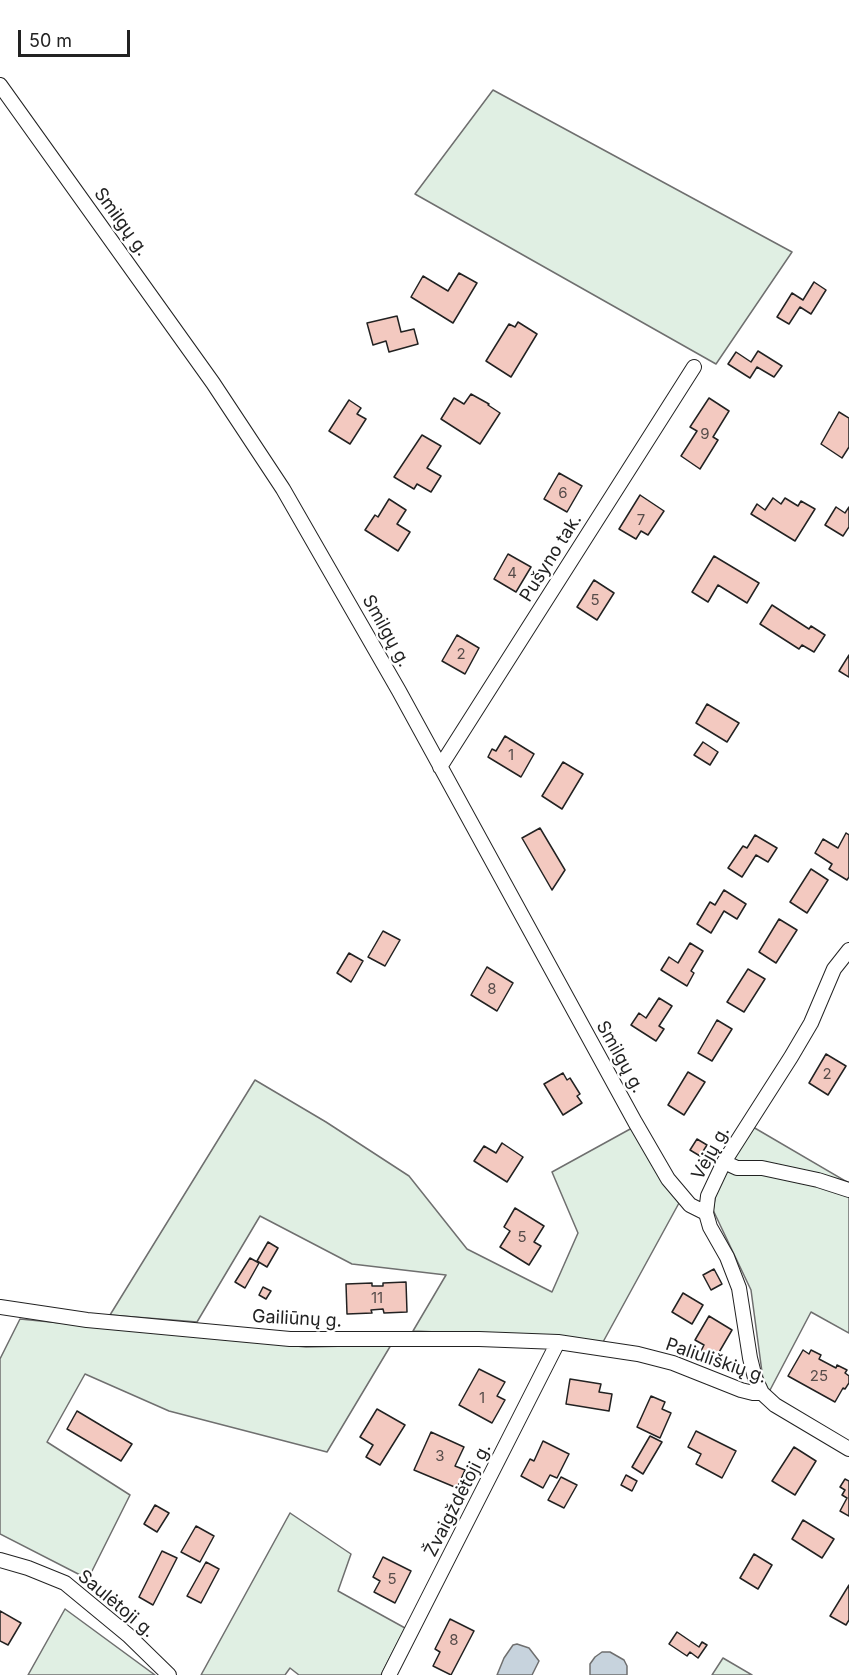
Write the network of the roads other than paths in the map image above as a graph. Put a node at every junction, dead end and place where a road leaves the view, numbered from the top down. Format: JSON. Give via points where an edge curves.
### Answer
{"nodes":[{"id":1,"x":0,"y":85,"type":"edge"},
{"id":2,"x":694,"y":367,"type":"dead end"},
{"id":3,"x":440,"y":767,"type":"junction"},
{"id":4,"x":849,"y":950,"type":"edge"},
{"id":5,"x":724,"y":1162,"type":"junction"},
{"id":6,"x":849,"y":1190,"type":"edge"},
{"id":7,"x":706,"y":1213,"type":"junction"},
{"id":8,"x":0,"y":1307,"type":"edge"},
{"id":9,"x":558,"y":1342,"type":"junction"},
{"id":10,"x":594,"y":1347,"type":"joint"},
{"id":11,"x":762,"y":1393,"type":"junction"},
{"id":12,"x":849,"y":1449,"type":"edge"},
{"id":13,"x":0,"y":1560,"type":"edge"},
{"id":14,"x":169,"y":1675,"type":"edge"},
{"id":15,"x":389,"y":1675,"type":"edge"}],
"edges":[{"from":1,"to":3,"type":"street","name":"Smilgų g.","via":[[213,383],[283,489]]},
{"from":2,"to":3,"type":"street","name":"Pušyno tak."},
{"from":3,"to":7,"type":"street","name":"Smilgų g.","via":[[668,1179],[690,1205]]},
{"from":4,"to":5,"type":"street","name":"Vėjų g.","via":[[834,969],[801,1040]]},
{"from":5,"to":6,"type":"street","via":[[737,1168],[762,1168]]},
{"from":5,"to":7,"type":"street","name":"Vėjų g.","via":[[708,1196]]},
{"from":7,"to":11,"type":"street","via":[[739,1288],[750,1358]]},
{"from":8,"to":9,"type":"street","name":"Gailiūnų g.","via":[[87,1320],[290,1339]]},
{"from":9,"to":10,"type":"street","name":"Gailiūnų g."},
{"from":9,"to":15,"type":"street","name":"Žvaigždėtoji g."},
{"from":10,"to":11,"type":"street","name":"Paliuliškių g.","via":[[638,1354]]},
{"from":11,"to":12,"type":"street","name":"Paliuliškių g."},
{"from":13,"to":14,"type":"street","name":"Saulėtoji g.","via":[[65,1583]]}]}
